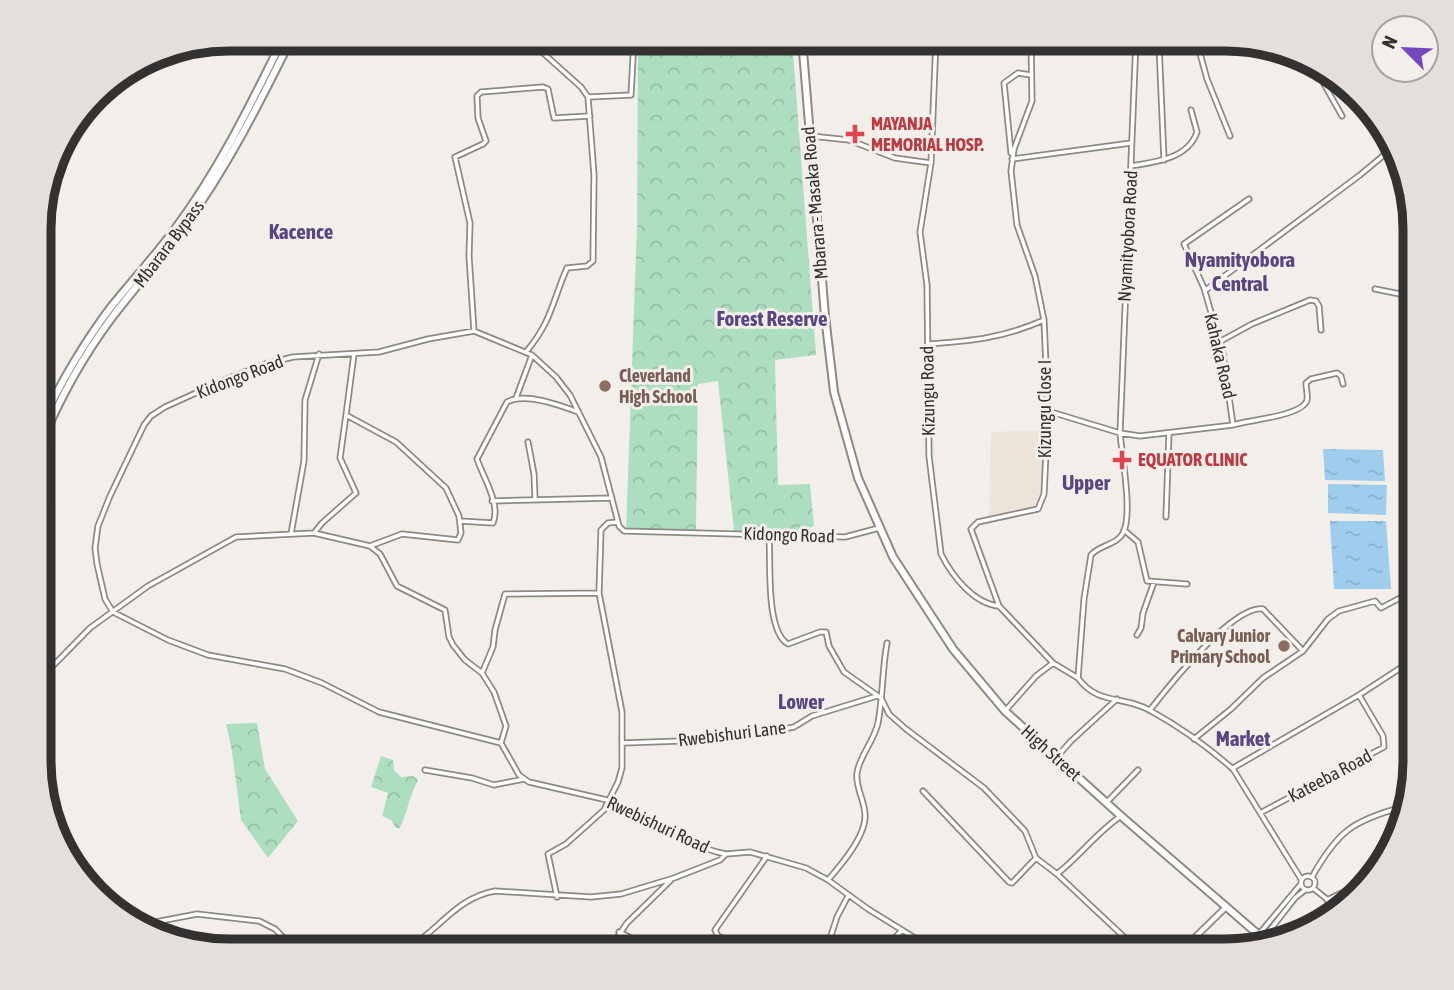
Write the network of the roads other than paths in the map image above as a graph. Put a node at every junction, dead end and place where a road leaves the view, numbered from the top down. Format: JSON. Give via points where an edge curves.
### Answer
{"nodes":[{"id":1,"x":277,"y":51,"type":"edge"},
{"id":2,"x":285,"y":51,"type":"edge"},
{"id":3,"x":539,"y":51,"type":"edge"},
{"id":4,"x":634,"y":51,"type":"edge"},
{"id":5,"x":803,"y":51,"type":"edge"},
{"id":6,"x":936,"y":51,"type":"edge"},
{"id":7,"x":1031,"y":51,"type":"edge"},
{"id":8,"x":1136,"y":51,"type":"edge"},
{"id":9,"x":1159,"y":51,"type":"edge"},
{"id":10,"x":1198,"y":51,"type":"edge"},
{"id":11,"x":1031,"y":75,"type":"junction"},
{"id":12,"x":1321,"y":79,"type":"edge"},
{"id":13,"x":588,"y":97,"type":"junction"},
{"id":14,"x":1191,"y":110,"type":"dead end"},
{"id":15,"x":590,"y":116,"type":"junction"},
{"id":16,"x":1342,"y":116,"type":"dead end"},
{"id":17,"x":810,"y":135,"type":"junction"},
{"id":18,"x":1230,"y":136,"type":"dead end"},
{"id":19,"x":1132,"y":142,"type":"junction"},
{"id":20,"x":1386,"y":153,"type":"edge"},
{"id":21,"x":1012,"y":159,"type":"junction"},
{"id":22,"x":1164,"y":160,"type":"junction"},
{"id":23,"x":931,"y":163,"type":"junction"},
{"id":24,"x":1131,"y":166,"type":"junction"},
{"id":25,"x":1249,"y":199,"type":"dead end"},
{"id":26,"x":1204,"y":289,"type":"junction"},
{"id":27,"x":1375,"y":289,"type":"dead end"},
{"id":28,"x":1403,"y":295,"type":"edge"},
{"id":29,"x":1044,"y":320,"type":"junction"},
{"id":30,"x":1321,"y":330,"type":"dead end"},
{"id":31,"x":474,"y":331,"type":"junction"},
{"id":32,"x":1219,"y":342,"type":"junction"},
{"id":33,"x":928,"y":344,"type":"junction"},
{"id":34,"x":526,"y":352,"type":"junction"},
{"id":35,"x":319,"y":354,"type":"junction"},
{"id":36,"x":354,"y":354,"type":"junction"},
{"id":37,"x":532,"y":355,"type":"junction"},
{"id":38,"x":1343,"y":384,"type":"dead end"},
{"id":39,"x":516,"y":398,"type":"junction"},
{"id":40,"x":51,"y":405,"type":"edge"},
{"id":41,"x":1048,"y":411,"type":"junction"},
{"id":42,"x":578,"y":412,"type":"junction"},
{"id":43,"x":346,"y":415,"type":"junction"},
{"id":44,"x":51,"y":421,"type":"edge"},
{"id":45,"x":1233,"y":425,"type":"junction"},
{"id":46,"x":1120,"y":433,"type":"junction"},
{"id":47,"x":1169,"y":433,"type":"junction"},
{"id":48,"x":528,"y":442,"type":"dead end"},
{"id":49,"x":612,"y":498,"type":"junction"},
{"id":50,"x":535,"y":499,"type":"junction"},
{"id":51,"x":492,"y":501,"type":"junction"},
{"id":52,"x":1166,"y":517,"type":"dead end"},
{"id":53,"x":460,"y":522,"type":"junction"},
{"id":54,"x":617,"y":522,"type":"junction"},
{"id":55,"x":879,"y":528,"type":"junction"},
{"id":56,"x":1124,"y":530,"type":"junction"},
{"id":57,"x":314,"y":533,"type":"junction"},
{"id":58,"x":291,"y":534,"type":"junction"},
{"id":59,"x":769,"y":535,"type":"junction"},
{"id":60,"x":370,"y":546,"type":"junction"},
{"id":61,"x":1154,"y":582,"type":"junction"},
{"id":62,"x":1187,"y":584,"type":"dead end"},
{"id":63,"x":599,"y":593,"type":"junction"},
{"id":64,"x":1403,"y":596,"type":"edge"},
{"id":65,"x":999,"y":606,"type":"junction"},
{"id":66,"x":113,"y":612,"type":"junction"},
{"id":67,"x":1137,"y":635,"type":"dead end"},
{"id":68,"x":887,"y":643,"type":"dead end"},
{"id":69,"x":1303,"y":651,"type":"junction"},
{"id":70,"x":1053,"y":663,"type":"junction"},
{"id":71,"x":51,"y":668,"type":"edge"},
{"id":72,"x":1403,"y":668,"type":"edge"},
{"id":73,"x":482,"y":673,"type":"junction"},
{"id":74,"x":1078,"y":678,"type":"junction"},
{"id":75,"x":1359,"y":695,"type":"junction"},
{"id":76,"x":879,"y":697,"type":"junction"},
{"id":77,"x":1117,"y":699,"type":"junction"},
{"id":78,"x":1150,"y":710,"type":"junction"},
{"id":79,"x":1005,"y":711,"type":"junction"},
{"id":80,"x":1194,"y":739,"type":"junction"},
{"id":81,"x":501,"y":743,"type":"junction"},
{"id":82,"x":623,"y":743,"type":"junction"},
{"id":83,"x":1056,"y":758,"type":"junction"},
{"id":84,"x":1233,"y":769,"type":"junction"},
{"id":85,"x":425,"y":770,"type":"dead end"},
{"id":86,"x":1138,"y":770,"type":"dead end"},
{"id":87,"x":524,"y":779,"type":"junction"},
{"id":88,"x":923,"y":792,"type":"dead end"},
{"id":89,"x":607,"y":800,"type":"junction"},
{"id":90,"x":1107,"y":803,"type":"junction"},
{"id":91,"x":1397,"y":809,"type":"edge"},
{"id":92,"x":1261,"y":813,"type":"junction"},
{"id":93,"x":1121,"y":816,"type":"junction"},
{"id":94,"x":726,"y":854,"type":"junction"},
{"id":95,"x":768,"y":856,"type":"junction"},
{"id":96,"x":1036,"y":858,"type":"junction"},
{"id":97,"x":1057,"y":874,"type":"junction"},
{"id":98,"x":1312,"y":877,"type":"junction"},
{"id":99,"x":674,"y":878,"type":"junction"},
{"id":100,"x":1301,"y":879,"type":"junction"},
{"id":101,"x":828,"y":880,"type":"junction"},
{"id":102,"x":1300,"y":885,"type":"junction"},
{"id":103,"x":1313,"y":888,"type":"junction"},
{"id":104,"x":1305,"y":890,"type":"junction"},
{"id":105,"x":1348,"y":890,"type":"edge"},
{"id":106,"x":848,"y":896,"type":"junction"},
{"id":107,"x":557,"y":897,"type":"junction"},
{"id":108,"x":1327,"y":900,"type":"junction"},
{"id":109,"x":1332,"y":904,"type":"edge"},
{"id":110,"x":1225,"y":908,"type":"junction"},
{"id":111,"x":155,"y":923,"type":"edge"},
{"id":112,"x":902,"y":930,"type":"junction"},
{"id":113,"x":619,"y":932,"type":"junction"},
{"id":114,"x":1265,"y":935,"type":"edge"},
{"id":115,"x":1266,"y":935,"type":"edge"},
{"id":116,"x":1259,"y":936,"type":"edge"},
{"id":117,"x":285,"y":939,"type":"edge"},
{"id":118,"x":419,"y":939,"type":"edge"},
{"id":119,"x":615,"y":939,"type":"edge"},
{"id":120,"x":633,"y":939,"type":"edge"},
{"id":121,"x":725,"y":939,"type":"edge"},
{"id":122,"x":830,"y":939,"type":"edge"},
{"id":123,"x":894,"y":939,"type":"edge"},
{"id":124,"x":917,"y":939,"type":"edge"},
{"id":125,"x":1126,"y":939,"type":"edge"},
{"id":126,"x":1193,"y":939,"type":"edge"}],
"edges":[{"from":1,"to":40,"type":"main road","name":"Mbarara Bypass","via":[[209,179],[77,356]]},
{"from":2,"to":44,"type":"main road","name":"Mbarara Bypass","via":[[215,182],[88,351]]},
{"from":3,"to":13,"type":"street"},
{"from":4,"to":13,"type":"street","via":[[632,94]]},
{"from":5,"to":17,"type":"main road","name":"Mbarara - Masaka Road"},
{"from":6,"to":23,"type":"street","name":"Kizungu Road"},
{"from":7,"to":11,"type":"street"},
{"from":8,"to":19,"type":"street","name":"Nyamityobora Road"},
{"from":9,"to":22,"type":"street"},
{"from":10,"to":18,"type":"street"},
{"from":11,"to":21,"type":"street","via":[[1032,101]]},
{"from":11,"to":21,"type":"street","via":[[1018,74],[1004,83]]},
{"from":12,"to":16,"type":"street"},
{"from":13,"to":15,"type":"street"},
{"from":14,"to":22,"type":"street","via":[[1196,137],[1183,151]]},
{"from":15,"to":31,"type":"street","via":[[554,118],[548,89],[543,87],[477,96],[486,141],[455,157],[470,223]]},
{"from":15,"to":34,"type":"street","via":[[593,261],[567,268],[550,317]]},
{"from":17,"to":23,"type":"street","via":[[849,140],[895,158]]},
{"from":17,"to":55,"type":"main road","name":"Mbarara - Masaka Road","via":[[834,393],[858,478]]},
{"from":19,"to":21,"type":"street"},
{"from":19,"to":24,"type":"street","name":"Nyamityobora Road"},
{"from":20,"to":26,"type":"street","name":"Kahaka Road"},
{"from":21,"to":29,"type":"street","name":"Kizungu Close I","via":[[1017,225]]},
{"from":22,"to":24,"type":"street"},
{"from":23,"to":33,"type":"street","name":"Kizungu Road","via":[[920,232]]},
{"from":24,"to":46,"type":"street","name":"Nyamityobora Road"},
{"from":25,"to":26,"type":"street","via":[[1184,244]]},
{"from":26,"to":32,"type":"street","name":"Kahaka Road"},
{"from":27,"to":28,"type":"street"},
{"from":29,"to":33,"type":"street","via":[[979,341]]},
{"from":29,"to":41,"type":"street","name":"Kizungu Close I"},
{"from":30,"to":32,"type":"street","via":[[1318,303],[1310,300]]},
{"from":31,"to":34,"type":"street"},
{"from":31,"to":36,"type":"street","name":"Kidongo Road"},
{"from":32,"to":45,"type":"street","name":"Kahaka Road"},
{"from":33,"to":65,"type":"street","name":"Kizungu Road","via":[[929,456],[941,554],[975,598]]},
{"from":34,"to":37,"type":"street"},
{"from":35,"to":36,"type":"street","name":"Kidongo Road"},
{"from":35,"to":58,"type":"street","via":[[305,400],[304,461]]},
{"from":35,"to":66,"type":"street","name":"Kidongo Road","via":[[265,364],[151,416],[110,496],[96,537],[100,581]]},
{"from":36,"to":43,"type":"street"},
{"from":37,"to":39,"type":"street"},
{"from":37,"to":42,"type":"street","via":[[556,377]]},
{"from":38,"to":45,"type":"street","via":[[1337,373],[1311,379],[1301,408]]},
{"from":39,"to":42,"type":"street","via":[[552,402]]},
{"from":39,"to":51,"type":"street","via":[[507,402],[477,459]]},
{"from":41,"to":46,"type":"street","name":"Kahaka Road"},
{"from":41,"to":65,"type":"street","name":"Kizungu Close I","via":[[1044,494],[1038,509],[978,522],[971,530]]},
{"from":42,"to":49,"type":"street","via":[[601,457]]},
{"from":43,"to":53,"type":"street","via":[[405,449],[451,494]]},
{"from":43,"to":57,"type":"street","via":[[340,458],[356,493]]},
{"from":45,"to":47,"type":"street","name":"Kahaka Road"},
{"from":46,"to":47,"type":"street","name":"Kahaka Road"},
{"from":46,"to":56,"type":"street","name":"Nyamityobora Road","via":[[1127,498]]},
{"from":47,"to":52,"type":"street"},
{"from":48,"to":50,"type":"street"},
{"from":49,"to":50,"type":"street"},
{"from":49,"to":54,"type":"street"},
{"from":50,"to":51,"type":"street"},
{"from":51,"to":53,"type":"street","via":[[493,523]]},
{"from":53,"to":60,"type":"street","via":[[458,540],[402,534]]},
{"from":54,"to":59,"type":"street","name":"Kidongo Road","via":[[621,529],[633,532]]},
{"from":54,"to":63,"type":"street","via":[[601,530]]},
{"from":55,"to":59,"type":"street","name":"Kidongo Road","via":[[845,537]]},
{"from":55,"to":79,"type":"main road","name":"High Street","via":[[927,613]]},
{"from":56,"to":61,"type":"street","via":[[1138,542],[1145,578]]},
{"from":56,"to":74,"type":"street","via":[[1119,538],[1094,551],[1090,561]]},
{"from":57,"to":58,"type":"street"},
{"from":57,"to":60,"type":"street"},
{"from":58,"to":66,"type":"street","via":[[236,537],[148,586]]},
{"from":59,"to":76,"type":"street","via":[[773,617],[784,642],[788,645],[826,632],[844,672]]},
{"from":60,"to":73,"type":"street","via":[[380,554],[397,586],[445,610],[453,645]]},
{"from":61,"to":62,"type":"street"},
{"from":61,"to":67,"type":"street"},
{"from":63,"to":73,"type":"street","via":[[506,594],[494,647]]},
{"from":63,"to":82,"type":"street","via":[[617,679]]},
{"from":64,"to":69,"type":"street","via":[[1381,608],[1376,601],[1339,611]]},
{"from":65,"to":70,"type":"street","name":"Kizungu Road"},
{"from":66,"to":71,"type":"street"},
{"from":66,"to":81,"type":"street","via":[[208,654],[285,669],[379,712]]},
{"from":68,"to":76,"type":"street"},
{"from":69,"to":78,"type":"street","via":[[1263,609],[1251,610],[1204,646]]},
{"from":69,"to":80,"type":"street","via":[[1263,678]]},
{"from":70,"to":74,"type":"street","name":"Kizungu Road"},
{"from":70,"to":79,"type":"street"},
{"from":72,"to":75,"type":"street"},
{"from":73,"to":81,"type":"street","via":[[506,722]]},
{"from":74,"to":77,"type":"street","name":"Kizungu Road","via":[[1092,693]]},
{"from":75,"to":84,"type":"street"},
{"from":75,"to":92,"type":"street","name":"Kateeba Road","via":[[1383,736],[1384,747]]},
{"from":76,"to":82,"type":"street","name":"Rwebishuri Lane","via":[[812,716],[794,727],[753,735]]},
{"from":76,"to":96,"type":"street","via":[[889,714],[984,788],[1020,824]]},
{"from":76,"to":101,"type":"street","via":[[878,725],[856,776],[865,816],[863,828]]},
{"from":77,"to":78,"type":"street","name":"Kizungu Road"},
{"from":77,"to":83,"type":"street"},
{"from":78,"to":80,"type":"street","name":"Kizungu Road"},
{"from":79,"to":83,"type":"main road","name":"High Street"},
{"from":80,"to":84,"type":"street","name":"Kizungu Road"},
{"from":81,"to":87,"type":"street"},
{"from":82,"to":89,"type":"street","via":[[622,768]]},
{"from":83,"to":90,"type":"main road","name":"High Street"},
{"from":84,"to":92,"type":"street","name":"Kizungu Road"},
{"from":85,"to":87,"type":"street","via":[[494,785]]},
{"from":86,"to":90,"type":"street"},
{"from":87,"to":89,"type":"street","name":"Rwebishuri Road"},
{"from":88,"to":96,"type":"street","via":[[1012,883]]},
{"from":89,"to":94,"type":"street","name":"Rwebishuri Road","via":[[688,843]]},
{"from":89,"to":107,"type":"street","via":[[604,810],[566,844],[550,850]]},
{"from":90,"to":93,"type":"main road","name":"High Street"},
{"from":91,"to":98,"type":"street","via":[[1339,835]]},
{"from":92,"to":100,"type":"street","name":"Kizungu Road"},
{"from":93,"to":97,"type":"street"},
{"from":93,"to":110,"type":"main road","name":"High Street"},
{"from":94,"to":95,"type":"street","name":"Rwebishuri Road"},
{"from":94,"to":99,"type":"street"},
{"from":95,"to":101,"type":"street","name":"Rwebishuri Road"},
{"from":95,"to":121,"type":"street","via":[[715,930]]},
{"from":96,"to":97,"type":"street"},
{"from":97,"to":125,"type":"street"},
{"from":98,"to":100,"type":"street"},
{"from":98,"to":103,"type":"street"},
{"from":99,"to":107,"type":"street","via":[[621,894]]},
{"from":99,"to":113,"type":"street"},
{"from":100,"to":102,"type":"street"},
{"from":101,"to":106,"type":"street","name":"Rwebishuri Road"},
{"from":102,"to":104,"type":"street"},
{"from":102,"to":114,"type":"street"},
{"from":103,"to":104,"type":"street"},
{"from":103,"to":108,"type":"street"},
{"from":104,"to":115,"type":"street"},
{"from":105,"to":108,"type":"street"},
{"from":106,"to":112,"type":"street","name":"Rwebishuri Road"},
{"from":106,"to":122,"type":"street"},
{"from":107,"to":118,"type":"street","via":[[495,891],[471,897]]},
{"from":108,"to":109,"type":"street"},
{"from":110,"to":116,"type":"main road","name":"High Street"},
{"from":110,"to":126,"type":"street"},
{"from":111,"to":117,"type":"street","via":[[197,914],[259,921]]},
{"from":112,"to":123,"type":"street"},
{"from":112,"to":124,"type":"street","name":"Rwebishuri Road"},
{"from":113,"to":119,"type":"street"},
{"from":113,"to":120,"type":"street"}]}
